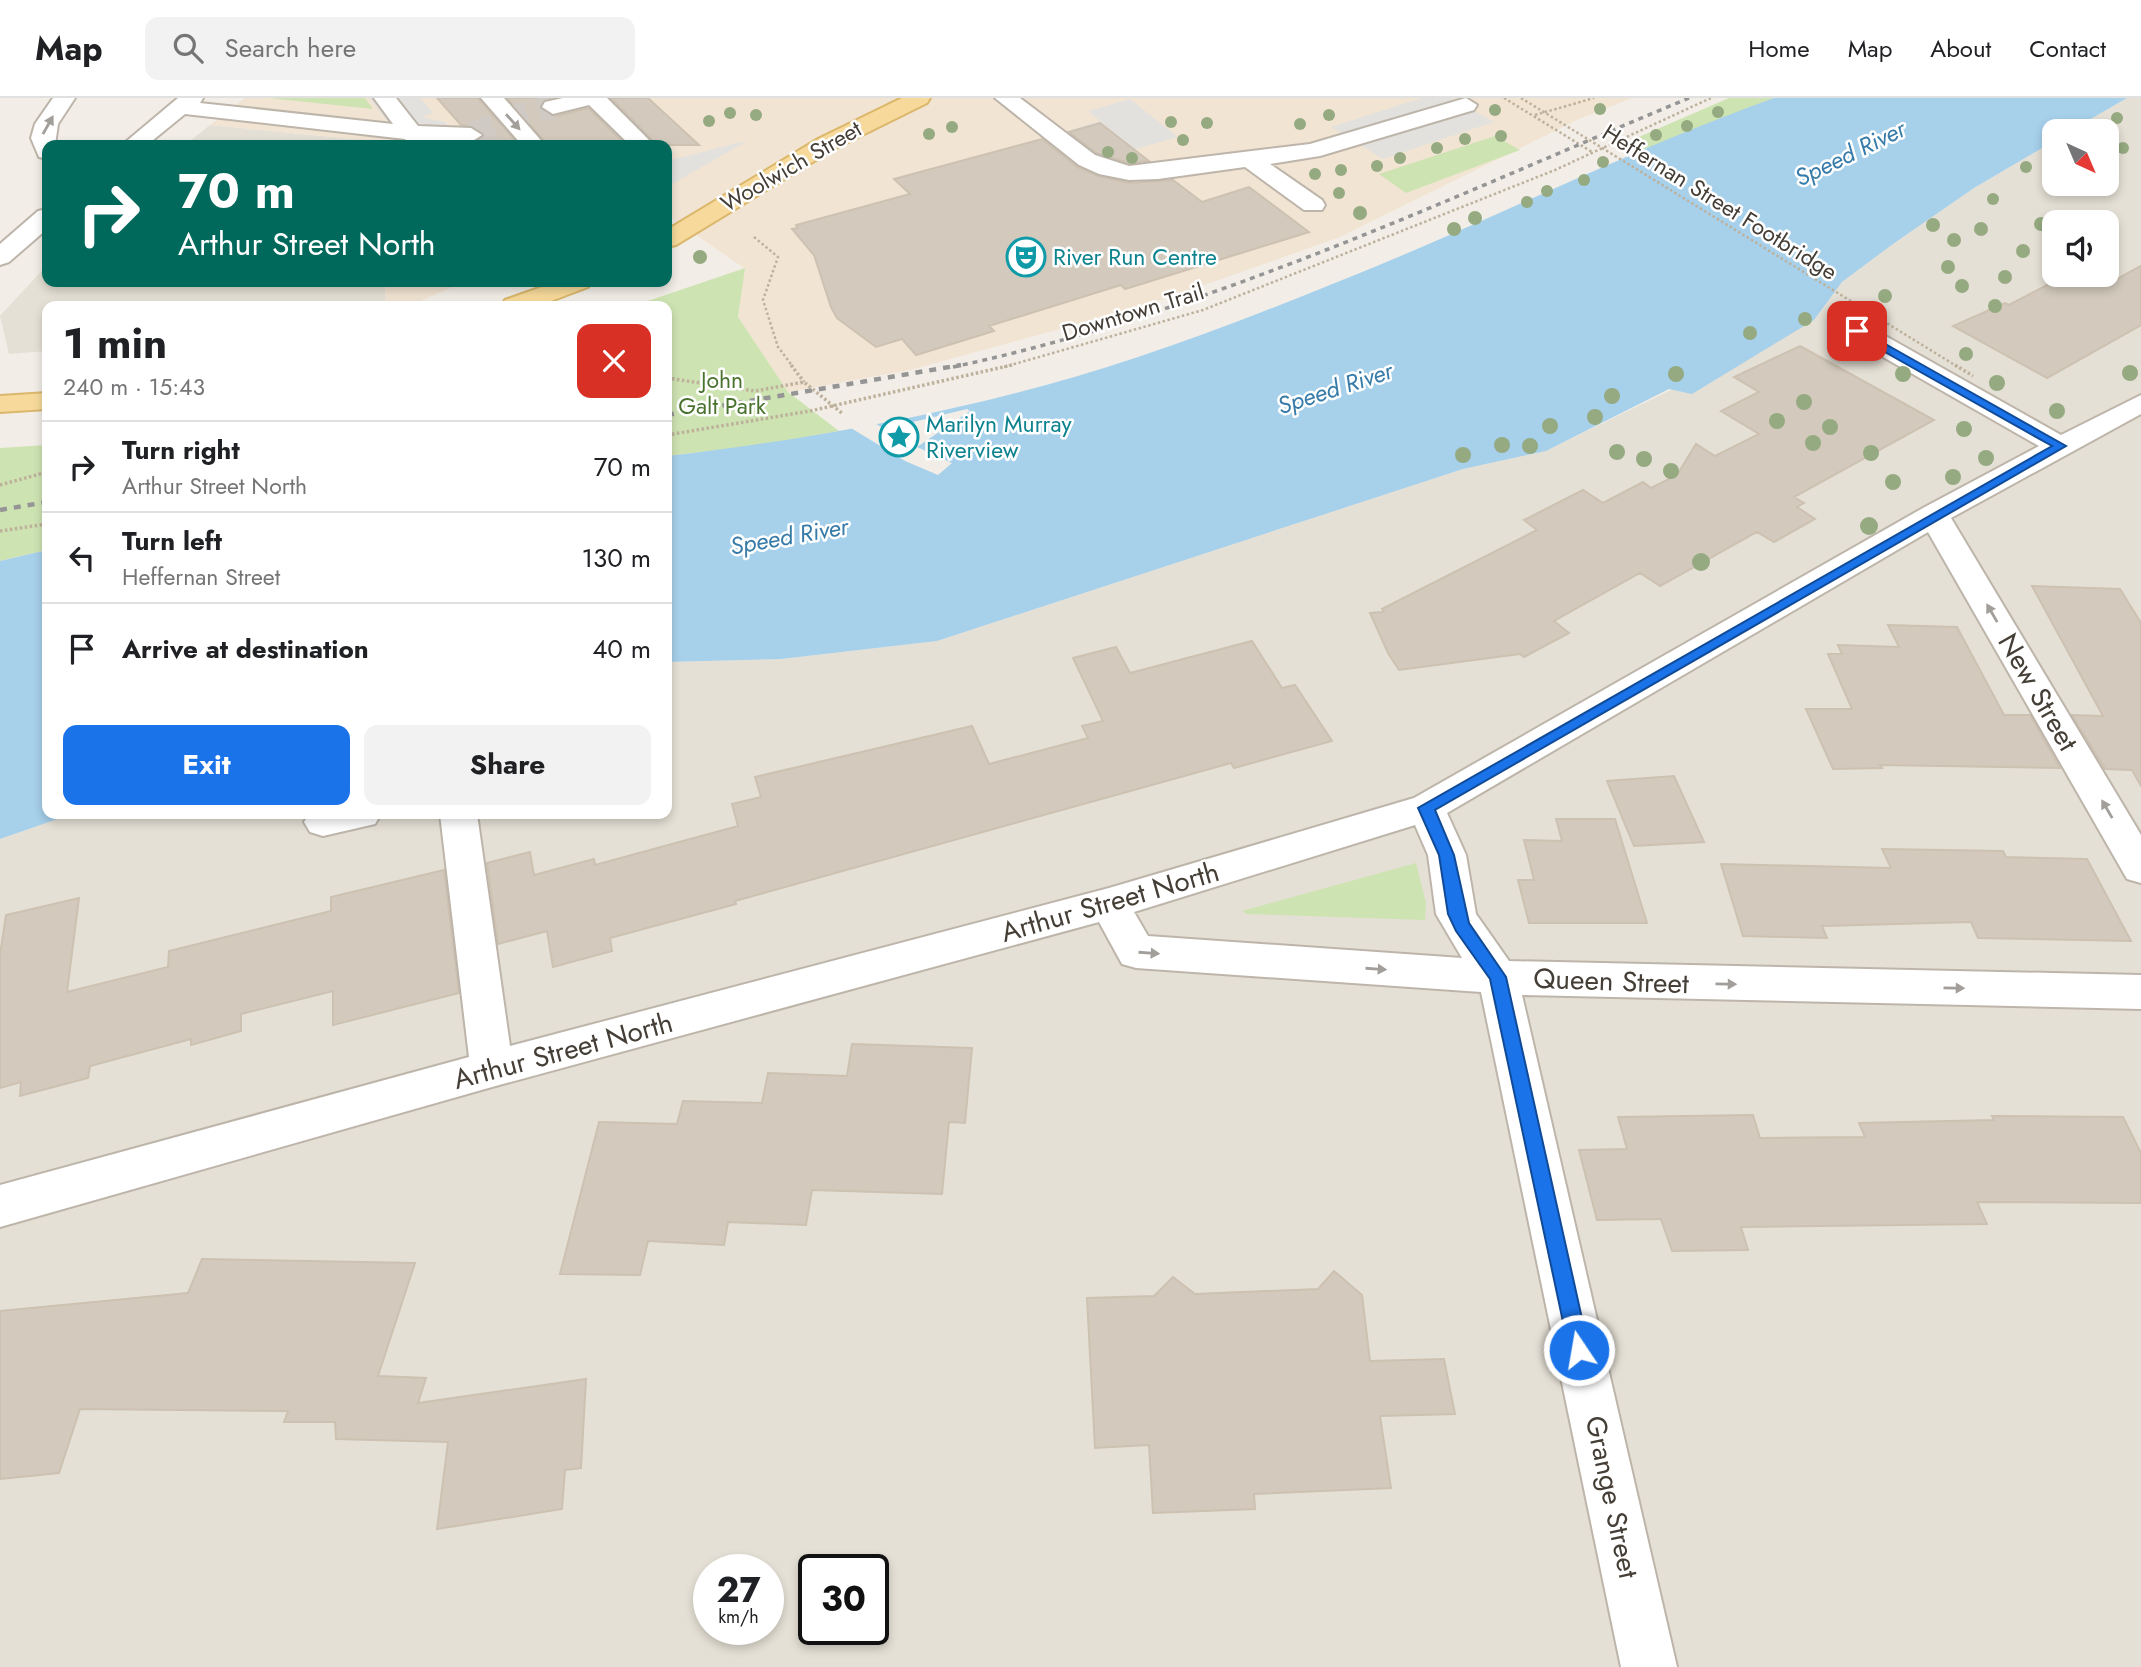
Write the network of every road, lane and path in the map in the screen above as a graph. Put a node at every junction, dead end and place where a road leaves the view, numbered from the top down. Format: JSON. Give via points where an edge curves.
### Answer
{"nodes":[{"id":1,"x":64,"y":98,"type":"edge"},
{"id":2,"x":385,"y":98,"type":"edge"},
{"id":3,"x":492,"y":98,"type":"edge"},
{"id":4,"x":919,"y":98,"type":"edge"},
{"id":5,"x":1006,"y":98,"type":"edge"},
{"id":6,"x":1503,"y":98,"type":"edge"},
{"id":7,"x":1521,"y":98,"type":"edge"},
{"id":8,"x":1594,"y":98,"type":"edge"},
{"id":9,"x":1711,"y":98,"type":"edge"},
{"id":10,"x":186,"y":103,"type":"edge"},
{"id":11,"x":1466,"y":105,"type":"dead end"},
{"id":12,"x":552,"y":107,"type":"tunnel mouth"},
{"id":13,"x":1534,"y":116,"type":"junction"},
{"id":14,"x":466,"y":130,"type":"tunnel mouth"},
{"id":15,"x":416,"y":139,"type":"edge"},
{"id":16,"x":42,"y":140,"type":"edge"},
{"id":17,"x":139,"y":140,"type":"edge"},
{"id":18,"x":530,"y":140,"type":"edge"},
{"id":19,"x":638,"y":140,"type":"edge"},
{"id":20,"x":1593,"y":153,"type":"junction"},
{"id":21,"x":1250,"y":160,"type":"junction"},
{"id":22,"x":1314,"y":205,"type":"dead end"},
{"id":23,"x":42,"y":220,"type":"edge"},
{"id":24,"x":672,"y":237,"type":"edge"},
{"id":25,"x":754,"y":237,"type":"dead end"},
{"id":26,"x":0,"y":257,"type":"edge"},
{"id":27,"x":565,"y":287,"type":"edge"},
{"id":28,"x":528,"y":301,"type":"edge"},
{"id":29,"x":1857,"y":331,"type":"dead end"},
{"id":30,"x":1973,"y":376,"type":"dead end"},
{"id":31,"x":672,"y":379,"type":"edge"},
{"id":32,"x":804,"y":382,"type":"junction"},
{"id":33,"x":42,"y":401,"type":"edge"},
{"id":34,"x":2141,"y":403,"type":"edge"},
{"id":35,"x":0,"y":404,"type":"edge"},
{"id":36,"x":830,"y":405,"type":"junction"},
{"id":37,"x":843,"y":414,"type":"dead end"},
{"id":38,"x":672,"y":434,"type":"edge"},
{"id":39,"x":2060,"y":446,"type":"junction"},
{"id":40,"x":42,"y":473,"type":"edge"},
{"id":41,"x":0,"y":485,"type":"edge"},
{"id":42,"x":1934,"y":516,"type":"junction"},
{"id":43,"x":42,"y":525,"type":"edge"},
{"id":44,"x":0,"y":531,"type":"edge"},
{"id":45,"x":1426,"y":808,"type":"junction"},
{"id":46,"x":338,"y":819,"type":"edge"},
{"id":47,"x":459,"y":819,"type":"edge"},
{"id":48,"x":323,"y":822,"type":"dead end"},
{"id":49,"x":2141,"y":868,"type":"edge"},
{"id":50,"x":1109,"y":904,"type":"junction"},
{"id":51,"x":1498,"y":977,"type":"junction"},
{"id":52,"x":2141,"y":992,"type":"edge"},
{"id":53,"x":492,"y":1069,"type":"junction"},
{"id":54,"x":0,"y":1206,"type":"edge"},
{"id":55,"x":1649,"y":1667,"type":"edge"}],
"edges":[{"from":16,"to":1,"type":"street","one_way":true,"via":[[42,132]]},
{"from":2,"to":15,"type":"street"},
{"from":3,"to":18,"type":"street","one_way":true},
{"from":4,"to":24,"type":"main road","name":"Woolwich Street","via":[[826,144]]},
{"from":5,"to":21,"type":"street","via":[[1087,160],[1107,169],[1158,172]]},
{"from":6,"to":13,"type":"path"},
{"from":7,"to":30,"type":"path","name":"Heffernan Street Footbridge","bridge":true},
{"from":8,"to":13,"type":"path"},
{"from":9,"to":20,"type":"path","name":"Downtown Trail"},
{"from":10,"to":15,"type":"street"},
{"from":10,"to":17,"type":"street"},
{"from":11,"to":21,"type":"street","via":[[1312,151]]},
{"from":12,"to":19,"type":"street","via":[[597,100]]},
{"from":13,"to":20,"type":"path"},
{"from":14,"to":15,"type":"street"},
{"from":20,"to":36,"type":"path","name":"Downtown Trail","via":[[1203,310],[1037,359]]},
{"from":21,"to":22,"type":"street"},
{"from":23,"to":26,"type":"street"},
{"from":25,"to":32,"type":"path","via":[[778,257],[763,300],[778,347]]},
{"from":27,"to":28,"type":"main road"},
{"from":29,"to":39,"type":"street"},
{"from":31,"to":32,"type":"path","via":[[755,391]]},
{"from":32,"to":36,"type":"path"},
{"from":33,"to":35,"type":"main road"},
{"from":34,"to":39,"type":"street","name":"Arthur Street North"},
{"from":36,"to":37,"type":"path"},
{"from":36,"to":38,"type":"path","name":"Downtown Trail"},
{"from":39,"to":42,"type":"street","name":"Arthur Street North"},
{"from":40,"to":41,"type":"path"},
{"from":42,"to":45,"type":"street","name":"Arthur Street North"},
{"from":49,"to":42,"type":"street","name":"New Street","one_way":true},
{"from":43,"to":44,"type":"path"},
{"from":45,"to":50,"type":"street","name":"Arthur Street North"},
{"from":45,"to":51,"type":"street","name":"Grange Street","via":[[1447,855],[1456,914]]},
{"from":46,"to":48,"type":"street"},
{"from":47,"to":53,"type":"street"},
{"from":50,"to":51,"type":"street","name":"Queen Street","one_way":true,"via":[[1136,952]]},
{"from":50,"to":53,"type":"street","name":"Arthur Street North"},
{"from":51,"to":52,"type":"street","name":"Queen Street","one_way":true},
{"from":51,"to":55,"type":"street","name":"Grange Street"},
{"from":53,"to":54,"type":"street","name":"Arthur Street North"}]}
